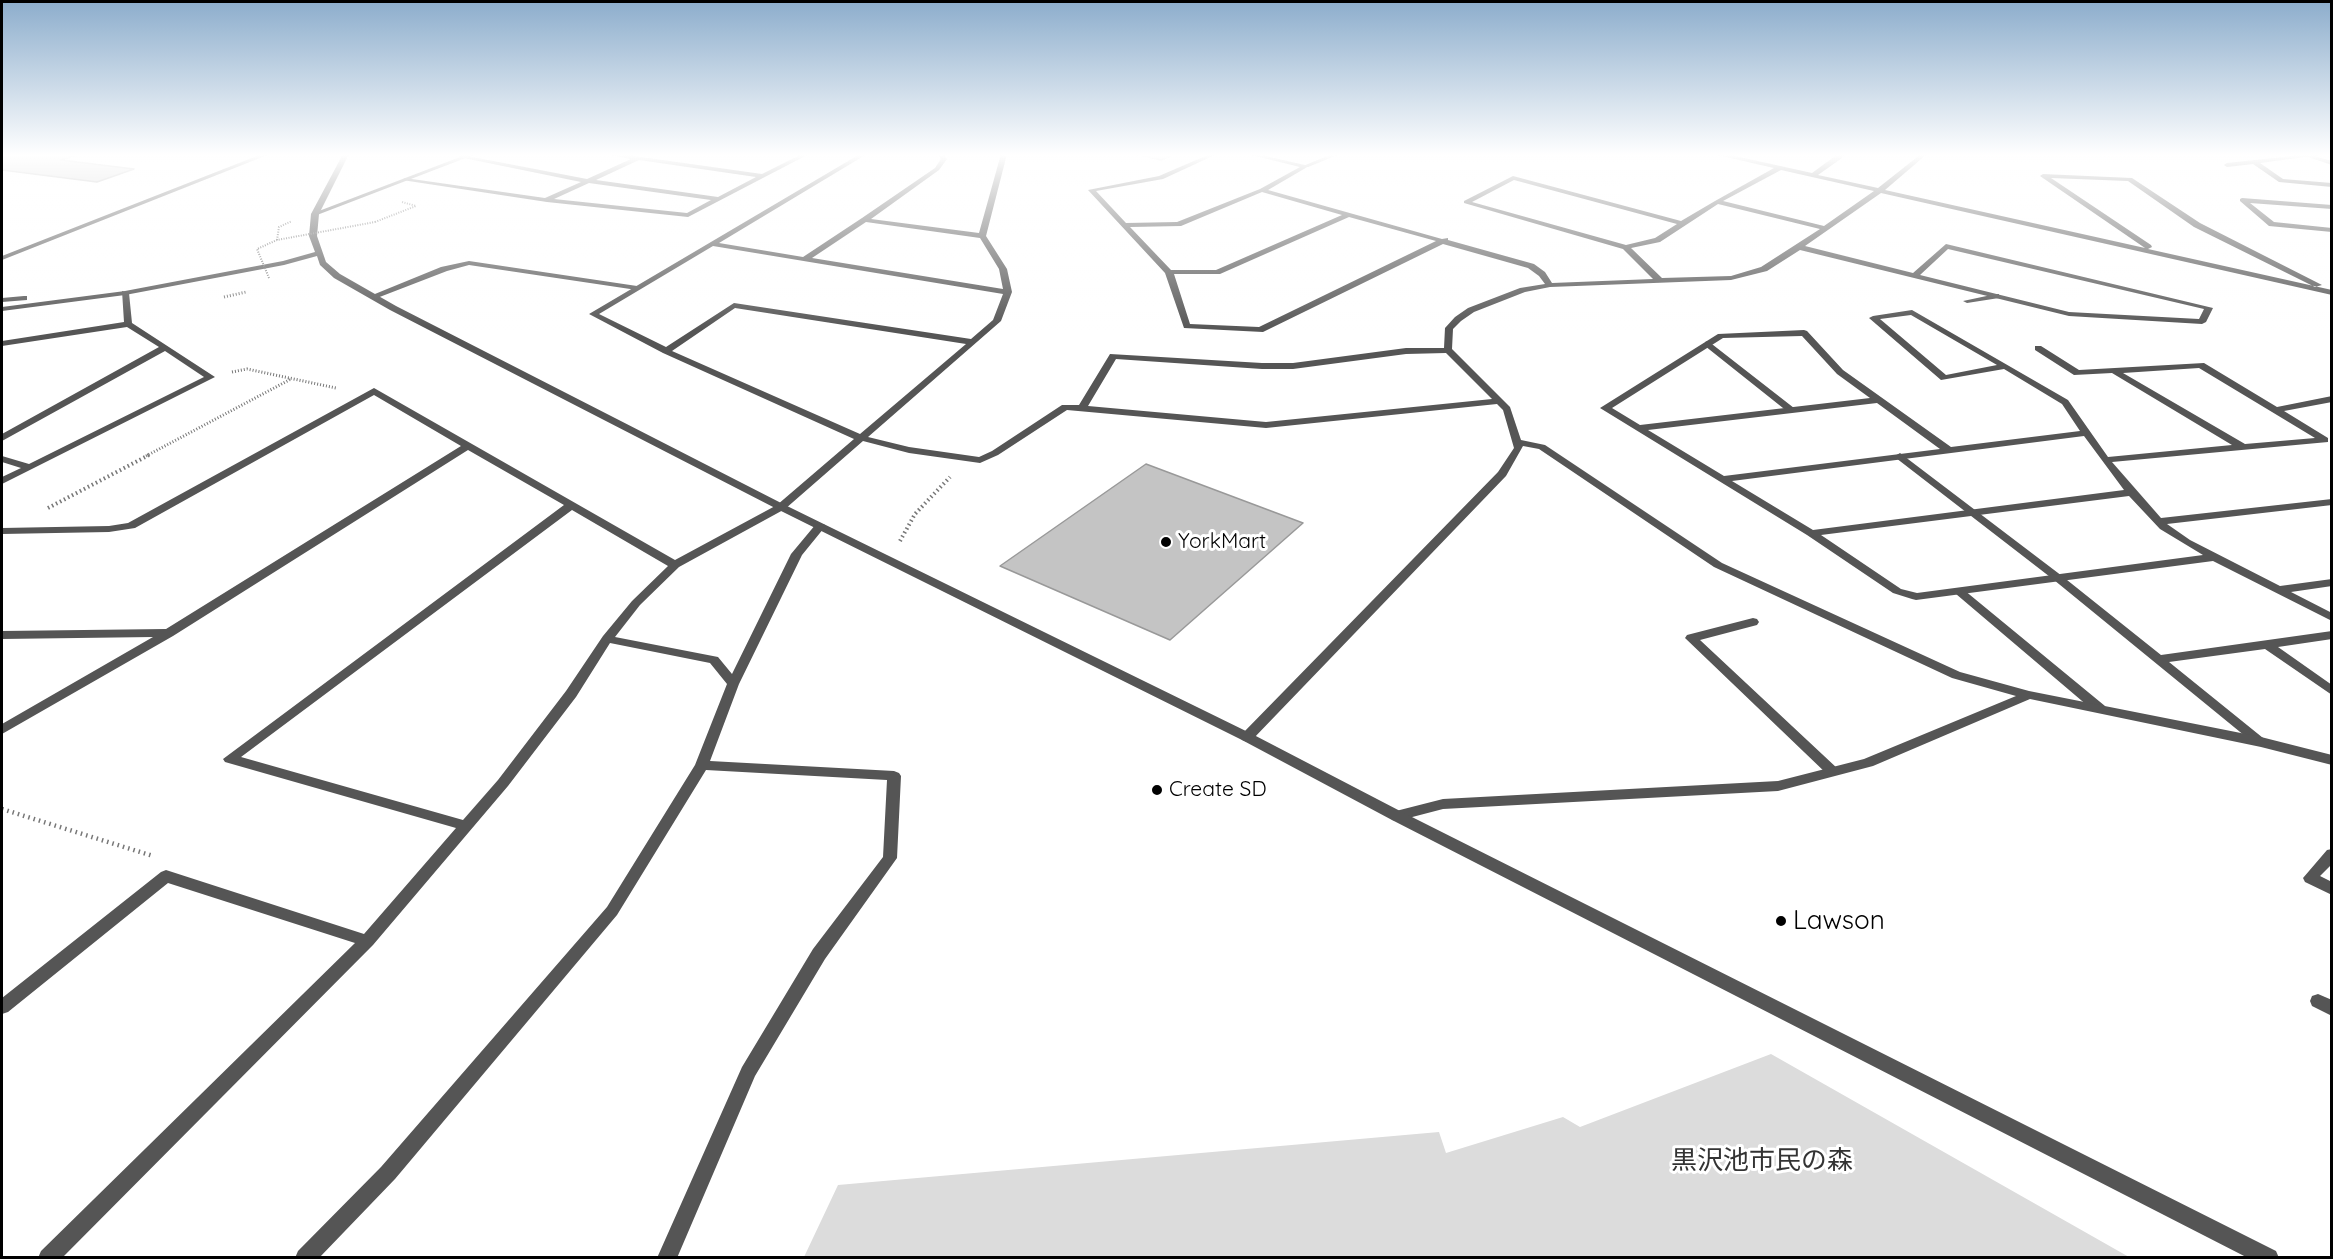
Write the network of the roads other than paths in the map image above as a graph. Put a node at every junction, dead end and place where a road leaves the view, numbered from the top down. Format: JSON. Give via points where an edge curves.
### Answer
{"nodes":[{"id":1,"x":115,"y":213,"type":"edge"},
{"id":2,"x":318,"y":213,"type":"edge"},
{"id":3,"x":667,"y":213,"type":"edge"},
{"id":4,"x":692,"y":213,"type":"edge"},
{"id":5,"x":764,"y":213,"type":"edge"},
{"id":6,"x":875,"y":213,"type":"edge"},
{"id":7,"x":988,"y":213,"type":"edge"},
{"id":8,"x":1113,"y":213,"type":"edge"},
{"id":9,"x":1206,"y":213,"type":"edge"},
{"id":10,"x":1344,"y":213,"type":"edge"},
{"id":11,"x":1504,"y":213,"type":"edge"},
{"id":12,"x":1641,"y":213,"type":"edge"},
{"id":13,"x":1700,"y":213,"type":"edge"},
{"id":14,"x":1761,"y":213,"type":"edge"},
{"id":15,"x":1846,"y":213,"type":"edge"},
{"id":16,"x":1982,"y":213,"type":"edge"},
{"id":17,"x":2097,"y":213,"type":"edge"},
{"id":18,"x":2178,"y":213,"type":"edge"},
{"id":19,"x":2258,"y":213,"type":"edge"},
{"id":20,"x":315,"y":214,"type":"joint"},
{"id":21,"x":1349,"y":214,"type":"junction"},
{"id":22,"x":865,"y":220,"type":"junction"},
{"id":23,"x":1683,"y":224,"type":"junction"},
{"id":24,"x":1125,"y":225,"type":"junction"},
{"id":25,"x":1824,"y":228,"type":"junction"},
{"id":26,"x":2331,"y":230,"type":"edge"},
{"id":27,"x":982,"y":236,"type":"junction"},
{"id":28,"x":1445,"y":240,"type":"junction"},
{"id":29,"x":711,"y":244,"type":"junction"},
{"id":30,"x":1626,"y":247,"type":"junction"},
{"id":31,"x":1799,"y":247,"type":"junction"},
{"id":32,"x":2154,"y":251,"type":"junction"},
{"id":33,"x":319,"y":253,"type":"junction"},
{"id":34,"x":3,"y":256,"type":"edge"},
{"id":35,"x":805,"y":259,"type":"junction"},
{"id":36,"x":1169,"y":272,"type":"junction"},
{"id":37,"x":1915,"y":276,"type":"junction"},
{"id":38,"x":1659,"y":280,"type":"junction"},
{"id":39,"x":1550,"y":285,"type":"junction"},
{"id":40,"x":637,"y":288,"type":"junction"},
{"id":41,"x":1008,"y":292,"type":"junction"},
{"id":42,"x":2331,"y":292,"type":"edge"},
{"id":43,"x":125,"y":293,"type":"junction"},
{"id":44,"x":374,"y":296,"type":"junction"},
{"id":45,"x":1996,"y":297,"type":"junction"},
{"id":46,"x":2,"y":300,"type":"edge"},
{"id":47,"x":1966,"y":301,"type":"dead end"},
{"id":48,"x":2,"y":309,"type":"edge"},
{"id":49,"x":128,"y":324,"type":"junction"},
{"id":50,"x":24,"y":341,"type":"junction"},
{"id":51,"x":972,"y":342,"type":"junction"},
{"id":52,"x":2,"y":344,"type":"edge"},
{"id":53,"x":1708,"y":344,"type":"junction"},
{"id":54,"x":164,"y":348,"type":"junction"},
{"id":55,"x":2038,"y":348,"type":"dead end"},
{"id":56,"x":1448,"y":350,"type":"junction"},
{"id":57,"x":666,"y":351,"type":"junction"},
{"id":58,"x":2,"y":355,"type":"edge"},
{"id":59,"x":2005,"y":366,"type":"junction"},
{"id":60,"x":2114,"y":371,"type":"junction"},
{"id":61,"x":2331,"y":399,"type":"edge"},
{"id":62,"x":1878,"y":400,"type":"junction"},
{"id":63,"x":1499,"y":401,"type":"junction"},
{"id":64,"x":1082,"y":408,"type":"junction"},
{"id":65,"x":1791,"y":410,"type":"junction"},
{"id":66,"x":2276,"y":410,"type":"junction"},
{"id":67,"x":1638,"y":428,"type":"junction"},
{"id":68,"x":2087,"y":433,"type":"junction"},
{"id":69,"x":2,"y":438,"type":"edge"},
{"id":70,"x":861,"y":438,"type":"junction"},
{"id":71,"x":1517,"y":442,"type":"junction"},
{"id":72,"x":2328,"y":442,"type":"edge"},
{"id":73,"x":469,"y":445,"type":"junction"},
{"id":74,"x":2242,"y":447,"type":"junction"},
{"id":75,"x":1948,"y":450,"type":"junction"},
{"id":76,"x":1900,"y":456,"type":"junction"},
{"id":77,"x":2,"y":459,"type":"edge"},
{"id":78,"x":2105,"y":460,"type":"junction"},
{"id":79,"x":30,"y":467,"type":"junction"},
{"id":80,"x":1722,"y":479,"type":"junction"},
{"id":81,"x":2,"y":481,"type":"edge"},
{"id":82,"x":2132,"y":492,"type":"junction"},
{"id":83,"x":2331,"y":502,"type":"edge"},
{"id":84,"x":571,"y":505,"type":"junction"},
{"id":85,"x":781,"y":507,"type":"junction"},
{"id":86,"x":1974,"y":513,"type":"junction"},
{"id":87,"x":2158,"y":522,"type":"junction"},
{"id":88,"x":820,"y":526,"type":"junction"},
{"id":89,"x":2,"y":531,"type":"edge"},
{"id":90,"x":1811,"y":533,"type":"junction"},
{"id":91,"x":2216,"y":557,"type":"junction"},
{"id":92,"x":675,"y":565,"type":"junction"},
{"id":93,"x":2058,"y":578,"type":"junction"},
{"id":94,"x":2331,"y":582,"type":"edge"},
{"id":95,"x":2280,"y":590,"type":"junction"},
{"id":96,"x":1960,"y":592,"type":"junction"},
{"id":97,"x":2331,"y":618,"type":"edge"},
{"id":98,"x":1753,"y":622,"type":"dead end"},
{"id":99,"x":169,"y":633,"type":"junction"},
{"id":100,"x":2,"y":635,"type":"edge"},
{"id":101,"x":2331,"y":635,"type":"edge"},
{"id":102,"x":607,"y":639,"type":"junction"},
{"id":103,"x":2267,"y":645,"type":"junction"},
{"id":104,"x":2159,"y":659,"type":"junction"},
{"id":105,"x":734,"y":684,"type":"junction"},
{"id":106,"x":2331,"y":691,"type":"edge"},
{"id":107,"x":2029,"y":695,"type":"junction"},
{"id":108,"x":2100,"y":709,"type":"junction"},
{"id":109,"x":2,"y":730,"type":"edge"},
{"id":110,"x":1247,"y":737,"type":"junction"},
{"id":111,"x":2261,"y":742,"type":"junction"},
{"id":112,"x":2331,"y":760,"type":"edge"},
{"id":113,"x":702,"y":765,"type":"junction"},
{"id":114,"x":1833,"y":772,"type":"junction"},
{"id":115,"x":1397,"y":816,"type":"junction"},
{"id":116,"x":466,"y":826,"type":"junction"},
{"id":117,"x":2331,"y":854,"type":"edge"},
{"id":118,"x":2331,"y":889,"type":"edge"},
{"id":119,"x":367,"y":941,"type":"junction"},
{"id":120,"x":2,"y":1007,"type":"edge"},
{"id":121,"x":48,"y":1257,"type":"edge"},
{"id":122,"x":305,"y":1257,"type":"edge"},
{"id":123,"x":667,"y":1257,"type":"edge"},
{"id":124,"x":2269,"y":1257,"type":"edge"}],
"edges":[{"from":1,"to":34,"type":"street"},
{"from":2,"to":20,"type":"street"},
{"from":3,"to":4,"type":"street"},
{"from":5,"to":29,"type":"street"},
{"from":6,"to":22,"type":"street"},
{"from":7,"to":27,"type":"street"},
{"from":8,"to":24,"type":"street"},
{"from":9,"to":24,"type":"street","via":[[1178,224]]},
{"from":10,"to":21,"type":"street"},
{"from":11,"to":30,"type":"street"},
{"from":12,"to":23,"type":"street"},
{"from":13,"to":23,"type":"street"},
{"from":14,"to":25,"type":"street"},
{"from":15,"to":25,"type":"street"},
{"from":16,"to":32,"type":"street"},
{"from":17,"to":32,"type":"street"},
{"from":18,"to":42,"type":"street"},
{"from":19,"to":26,"type":"street","via":[[2272,224]]},
{"from":20,"to":33,"type":"street","via":[[314,236]]},
{"from":21,"to":28,"type":"street"},
{"from":21,"to":36,"type":"street","via":[[1217,272]]},
{"from":22,"to":27,"type":"street"},
{"from":22,"to":35,"type":"street"},
{"from":23,"to":30,"type":"street","via":[[1657,240]]},
{"from":24,"to":36,"type":"street"},
{"from":25,"to":31,"type":"street"},
{"from":27,"to":41,"type":"street","via":[[1003,269]]},
{"from":28,"to":36,"type":"street","via":[[1260,330],[1187,326]]},
{"from":28,"to":39,"type":"street","via":[[1531,266]]},
{"from":29,"to":35,"type":"street"},
{"from":29,"to":40,"type":"street"},
{"from":30,"to":38,"type":"street"},
{"from":31,"to":37,"type":"street"},
{"from":31,"to":38,"type":"street","via":[[1774,264],[1731,278]]},
{"from":32,"to":42,"type":"street"},
{"from":33,"to":43,"type":"street"},
{"from":33,"to":44,"type":"street","via":[[323,263],[337,276]]},
{"from":33,"to":46,"type":"street","via":[[282,255],[147,282]]},
{"from":35,"to":41,"type":"street"},
{"from":37,"to":45,"type":"street"},
{"from":37,"to":45,"type":"street","via":[[1946,246],[2209,308],[2202,322],[2068,315]]},
{"from":38,"to":39,"type":"street"},
{"from":39,"to":56,"type":"street","via":[[1523,290],[1471,310],[1449,328]]},
{"from":40,"to":44,"type":"street","via":[[469,263]]},
{"from":40,"to":57,"type":"street","via":[[593,314]]},
{"from":41,"to":51,"type":"street","via":[[997,321]]},
{"from":43,"to":48,"type":"street"},
{"from":43,"to":49,"type":"street"},
{"from":44,"to":85,"type":"street"},
{"from":45,"to":47,"type":"street"},
{"from":49,"to":50,"type":"street"},
{"from":49,"to":54,"type":"street"},
{"from":50,"to":52,"type":"street"},
{"from":50,"to":58,"type":"street"},
{"from":51,"to":57,"type":"street","via":[[734,305]]},
{"from":51,"to":70,"type":"street"},
{"from":53,"to":62,"type":"street","via":[[1721,336],[1804,333],[1840,372]]},
{"from":53,"to":65,"type":"street"},
{"from":53,"to":67,"type":"street","via":[[1605,408]]},
{"from":54,"to":69,"type":"street"},
{"from":54,"to":79,"type":"street","via":[[211,377]]},
{"from":55,"to":60,"type":"street","via":[[2077,374]]},
{"from":56,"to":63,"type":"street"},
{"from":56,"to":64,"type":"street","via":[[1406,351],[1293,366],[1113,356]]},
{"from":57,"to":70,"type":"street"},
{"from":59,"to":59,"type":"street","via":[[1912,312],[1873,318],[1944,378]]},
{"from":59,"to":68,"type":"street","via":[[2066,402]]},
{"from":60,"to":66,"type":"street","via":[[2200,364]]},
{"from":60,"to":74,"type":"street"},
{"from":61,"to":66,"type":"street"},
{"from":62,"to":65,"type":"street"},
{"from":62,"to":75,"type":"street"},
{"from":63,"to":64,"type":"street","via":[[1266,424]]},
{"from":63,"to":71,"type":"street","via":[[1507,409]]},
{"from":64,"to":70,"type":"street","via":[[1065,407],[980,460],[909,450]]},
{"from":65,"to":67,"type":"street"},
{"from":66,"to":72,"type":"street"},
{"from":67,"to":80,"type":"street"},
{"from":68,"to":75,"type":"street"},
{"from":68,"to":78,"type":"street"},
{"from":70,"to":85,"type":"street"},
{"from":71,"to":107,"type":"street","via":[[1542,447],[1718,565],[1956,675]]},
{"from":71,"to":110,"type":"street","via":[[1519,448],[1503,474]]},
{"from":72,"to":74,"type":"street"},
{"from":73,"to":84,"type":"street"},
{"from":73,"to":89,"type":"street","via":[[374,391],[131,526]]},
{"from":73,"to":99,"type":"street"},
{"from":74,"to":78,"type":"street"},
{"from":75,"to":76,"type":"street"},
{"from":76,"to":80,"type":"street"},
{"from":76,"to":86,"type":"street"},
{"from":77,"to":79,"type":"street"},
{"from":78,"to":82,"type":"street"},
{"from":79,"to":81,"type":"street"},
{"from":80,"to":90,"type":"street"},
{"from":82,"to":86,"type":"street"},
{"from":82,"to":87,"type":"street"},
{"from":83,"to":87,"type":"street"},
{"from":84,"to":92,"type":"street"},
{"from":84,"to":116,"type":"street","via":[[230,759]]},
{"from":85,"to":88,"type":"street"},
{"from":85,"to":92,"type":"street"},
{"from":86,"to":90,"type":"street"},
{"from":86,"to":93,"type":"street"},
{"from":87,"to":91,"type":"street"},
{"from":88,"to":105,"type":"street","via":[[797,555]]},
{"from":88,"to":110,"type":"street"},
{"from":90,"to":96,"type":"street","via":[[1897,591],[1916,597]]},
{"from":91,"to":93,"type":"street"},
{"from":91,"to":95,"type":"street"},
{"from":92,"to":102,"type":"street","via":[[636,603]]},
{"from":93,"to":96,"type":"street"},
{"from":93,"to":104,"type":"street"},
{"from":94,"to":95,"type":"street"},
{"from":95,"to":97,"type":"street"},
{"from":96,"to":108,"type":"street"},
{"from":98,"to":114,"type":"street","via":[[1691,638]]},
{"from":99,"to":100,"type":"street"},
{"from":99,"to":109,"type":"street"},
{"from":101,"to":103,"type":"street"},
{"from":102,"to":105,"type":"street","via":[[714,660]]},
{"from":102,"to":116,"type":"street","via":[[571,694]]},
{"from":103,"to":104,"type":"street"},
{"from":103,"to":106,"type":"street"},
{"from":104,"to":111,"type":"street"},
{"from":105,"to":113,"type":"street"},
{"from":107,"to":108,"type":"street"},
{"from":107,"to":114,"type":"street","via":[[1868,763]]},
{"from":108,"to":111,"type":"street"},
{"from":110,"to":115,"type":"street"},
{"from":111,"to":112,"type":"street"},
{"from":113,"to":122,"type":"street","via":[[612,911],[388,1173]]},
{"from":113,"to":123,"type":"street","via":[[894,776],[890,858],[819,954],[748,1072]]},
{"from":114,"to":115,"type":"street","via":[[1778,786],[1443,804]]},
{"from":115,"to":124,"type":"street"},
{"from":116,"to":119,"type":"street"},
{"from":117,"to":118,"type":"street","via":[[2310,878]]},
{"from":119,"to":120,"type":"street","via":[[166,876]]},
{"from":119,"to":121,"type":"street"}]}
